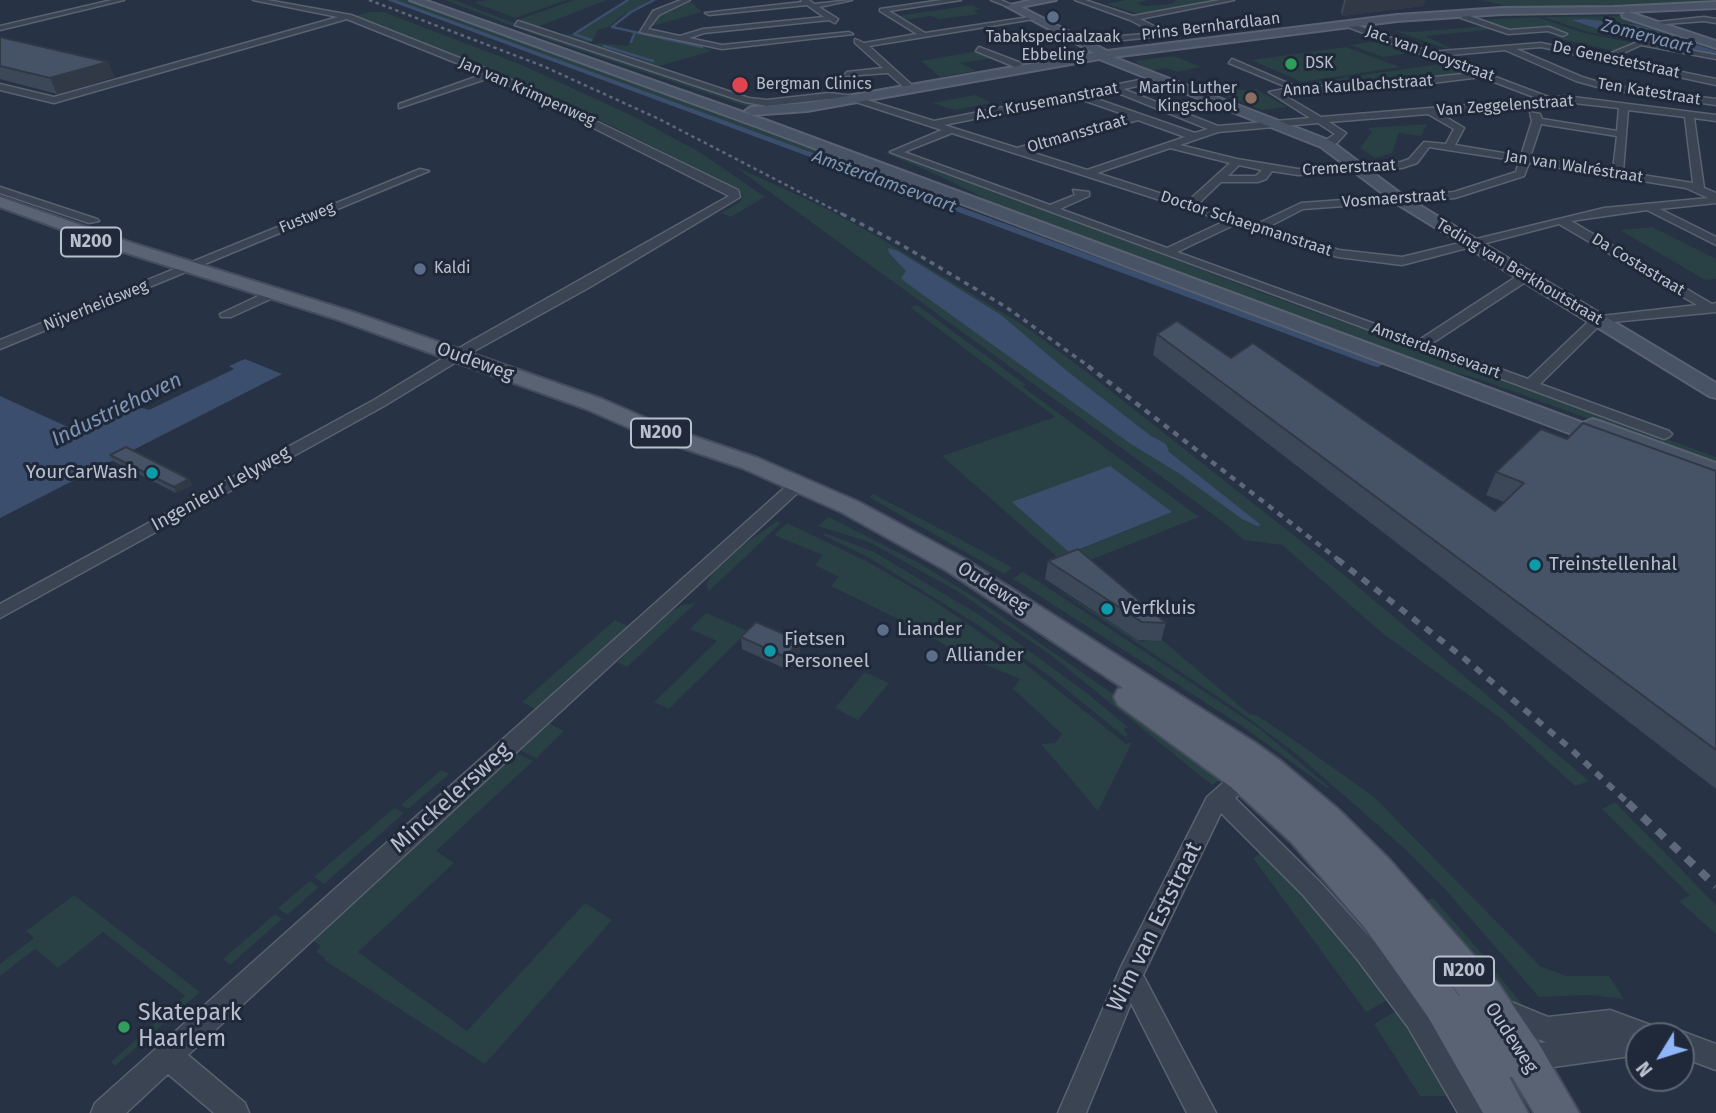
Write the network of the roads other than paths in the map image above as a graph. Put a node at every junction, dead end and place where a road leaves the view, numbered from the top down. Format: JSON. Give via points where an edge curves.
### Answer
{"nodes":[{"id":1,"x":109,"y":0,"type":"edge"},
{"id":2,"x":121,"y":0,"type":"edge"},
{"id":3,"x":256,"y":0,"type":"edge"},
{"id":4,"x":415,"y":0,"type":"edge"},
{"id":5,"x":438,"y":0,"type":"edge"},
{"id":6,"x":687,"y":0,"type":"edge"},
{"id":7,"x":849,"y":0,"type":"edge"},
{"id":8,"x":958,"y":0,"type":"edge"},
{"id":9,"x":993,"y":0,"type":"edge"},
{"id":10,"x":1051,"y":0,"type":"edge"},
{"id":11,"x":1078,"y":0,"type":"edge"},
{"id":12,"x":1231,"y":0,"type":"edge"},
{"id":13,"x":1474,"y":1,"type":"edge"},
{"id":14,"x":809,"y":3,"type":"edge"},
{"id":15,"x":701,"y":6,"type":"dead end"},
{"id":16,"x":1011,"y":6,"type":"junction"},
{"id":17,"x":1716,"y":6,"type":"edge"},
{"id":18,"x":1618,"y":12,"type":"junction"},
{"id":19,"x":709,"y":13,"type":"junction"},
{"id":20,"x":1505,"y":13,"type":"junction"},
{"id":21,"x":1464,"y":16,"type":"junction"},
{"id":22,"x":348,"y":17,"type":"junction"},
{"id":23,"x":832,"y":18,"type":"junction"},
{"id":24,"x":1035,"y":18,"type":"junction"},
{"id":25,"x":1133,"y":18,"type":"junction"},
{"id":26,"x":1716,"y":21,"type":"edge"},
{"id":27,"x":518,"y":23,"type":"dead end"},
{"id":28,"x":1652,"y":23,"type":"junction"},
{"id":29,"x":1351,"y":25,"type":"junction"},
{"id":30,"x":1,"y":26,"type":"edge"},
{"id":31,"x":725,"y":29,"type":"junction"},
{"id":32,"x":955,"y":30,"type":"junction"},
{"id":33,"x":1527,"y":31,"type":"dead end"},
{"id":34,"x":849,"y":34,"type":"junction"},
{"id":35,"x":923,"y":35,"type":"junction"},
{"id":36,"x":0,"y":36,"type":"edge"},
{"id":37,"x":678,"y":38,"type":"junction"},
{"id":38,"x":863,"y":45,"type":"junction"},
{"id":39,"x":1716,"y":45,"type":"edge"},
{"id":40,"x":1504,"y":48,"type":"junction"},
{"id":41,"x":1098,"y":53,"type":"junction"},
{"id":42,"x":1432,"y":54,"type":"junction"},
{"id":43,"x":1716,"y":57,"type":"edge"},
{"id":44,"x":1606,"y":58,"type":"junction"},
{"id":45,"x":1232,"y":61,"type":"dead end"},
{"id":46,"x":1018,"y":65,"type":"dead end"},
{"id":47,"x":1638,"y":65,"type":"junction"},
{"id":48,"x":890,"y":70,"type":"junction"},
{"id":49,"x":1626,"y":70,"type":"dead end"},
{"id":50,"x":492,"y":74,"type":"junction"},
{"id":51,"x":847,"y":74,"type":"dead end"},
{"id":52,"x":1485,"y":74,"type":"junction"},
{"id":53,"x":1606,"y":77,"type":"dead end"},
{"id":54,"x":1160,"y":79,"type":"junction"},
{"id":55,"x":1579,"y":79,"type":"junction"},
{"id":56,"x":1716,"y":82,"type":"edge"},
{"id":57,"x":0,"y":87,"type":"edge"},
{"id":58,"x":910,"y":88,"type":"junction"},
{"id":59,"x":1113,"y":88,"type":"junction"},
{"id":60,"x":1298,"y":89,"type":"junction"},
{"id":61,"x":1077,"y":95,"type":"junction"},
{"id":62,"x":1552,"y":100,"type":"junction"},
{"id":63,"x":860,"y":101,"type":"junction"},
{"id":64,"x":1716,"y":102,"type":"edge"},
{"id":65,"x":1511,"y":104,"type":"junction"},
{"id":66,"x":402,"y":106,"type":"dead end"},
{"id":67,"x":1624,"y":106,"type":"junction"},
{"id":68,"x":807,"y":107,"type":"junction"},
{"id":69,"x":751,"y":111,"type":"junction"},
{"id":70,"x":1431,"y":112,"type":"junction"},
{"id":71,"x":1137,"y":117,"type":"junction"},
{"id":72,"x":1716,"y":118,"type":"edge"},
{"id":73,"x":1689,"y":120,"type":"junction"},
{"id":74,"x":1322,"y":121,"type":"junction"},
{"id":75,"x":1537,"y":121,"type":"junction"},
{"id":76,"x":773,"y":122,"type":"junction"},
{"id":77,"x":934,"y":124,"type":"junction"},
{"id":78,"x":1276,"y":124,"type":"junction"},
{"id":79,"x":1217,"y":129,"type":"junction"},
{"id":80,"x":1716,"y":129,"type":"edge"},
{"id":81,"x":951,"y":130,"type":"junction"},
{"id":82,"x":1621,"y":134,"type":"junction"},
{"id":83,"x":1193,"y":136,"type":"junction"},
{"id":84,"x":1326,"y":144,"type":"junction"},
{"id":85,"x":1170,"y":145,"type":"junction"},
{"id":86,"x":1449,"y":147,"type":"junction"},
{"id":87,"x":1017,"y":150,"type":"junction"},
{"id":88,"x":896,"y":151,"type":"joint"},
{"id":89,"x":1526,"y":159,"type":"junction"},
{"id":90,"x":1237,"y":162,"type":"junction"},
{"id":91,"x":1269,"y":168,"type":"junction"},
{"id":92,"x":1356,"y":168,"type":"junction"},
{"id":93,"x":424,"y":171,"type":"dead end"},
{"id":94,"x":1087,"y":173,"type":"junction"},
{"id":95,"x":1618,"y":174,"type":"junction"},
{"id":96,"x":1220,"y":179,"type":"junction"},
{"id":97,"x":1699,"y":187,"type":"junction"},
{"id":98,"x":0,"y":190,"type":"edge"},
{"id":99,"x":1077,"y":192,"type":"dead end"},
{"id":100,"x":1399,"y":199,"type":"junction"},
{"id":101,"x":1716,"y":199,"type":"edge"},
{"id":102,"x":0,"y":202,"type":"edge"},
{"id":103,"x":1189,"y":206,"type":"junction"},
{"id":104,"x":1647,"y":206,"type":"junction"},
{"id":105,"x":1050,"y":209,"type":"junction"},
{"id":106,"x":0,"y":211,"type":"edge"},
{"id":107,"x":1561,"y":220,"type":"junction"},
{"id":108,"x":1234,"y":221,"type":"junction"},
{"id":109,"x":1257,"y":228,"type":"junction"},
{"id":110,"x":69,"y":231,"type":"junction"},
{"id":111,"x":1469,"y":242,"type":"junction"},
{"id":112,"x":1716,"y":242,"type":"edge"},
{"id":113,"x":1167,"y":252,"type":"junction"},
{"id":114,"x":185,"y":269,"type":"junction"},
{"id":115,"x":1526,"y":276,"type":"junction"},
{"id":116,"x":264,"y":297,"type":"junction"},
{"id":117,"x":1714,"y":308,"type":"edge"},
{"id":118,"x":226,"y":314,"type":"dead end"},
{"id":119,"x":1598,"y":320,"type":"junction"},
{"id":120,"x":0,"y":345,"type":"edge"},
{"id":121,"x":1420,"y":345,"type":"junction"},
{"id":122,"x":1369,"y":350,"type":"junction"},
{"id":123,"x":449,"y":361,"type":"junction"},
{"id":124,"x":1530,"y":385,"type":"junction"},
{"id":125,"x":1716,"y":393,"type":"edge"},
{"id":126,"x":1664,"y":434,"type":"dead end"},
{"id":127,"x":1716,"y":471,"type":"edge"},
{"id":128,"x":1716,"y":481,"type":"edge"},
{"id":129,"x":793,"y":489,"type":"junction"},
{"id":130,"x":0,"y":612,"type":"edge"},
{"id":131,"x":1235,"y":776,"type":"junction"},
{"id":132,"x":1409,"y":957,"type":"junction"},
{"id":133,"x":1130,"y":975,"type":"junction"},
{"id":134,"x":1484,"y":996,"type":"junction"},
{"id":135,"x":1625,"y":1029,"type":"edge"},
{"id":136,"x":1625,"y":1044,"type":"edge"},
{"id":137,"x":1695,"y":1049,"type":"edge"},
{"id":138,"x":168,"y":1056,"type":"junction"},
{"id":139,"x":1716,"y":1057,"type":"edge"},
{"id":140,"x":1525,"y":1058,"type":"junction"},
{"id":141,"x":105,"y":1113,"type":"edge"},
{"id":142,"x":235,"y":1113,"type":"edge"},
{"id":143,"x":1072,"y":1113,"type":"edge"},
{"id":144,"x":1202,"y":1113,"type":"edge"},
{"id":145,"x":1474,"y":1113,"type":"edge"},
{"id":146,"x":1507,"y":1113,"type":"edge"},
{"id":147,"x":1558,"y":1113,"type":"edge"}],
"edges":[{"from":1,"to":30,"type":"street"},
{"from":2,"to":30,"type":"street"},
{"from":3,"to":22,"type":"street","name":"Jan van Krimpenweg"},
{"from":4,"to":76,"type":"main road","name":"Amsterdamsevaart"},
{"from":5,"to":69,"type":"main road","name":"Amsterdamsevaart"},
{"from":6,"to":37,"type":"street","via":[[656,13],[643,30]]},
{"from":7,"to":14,"type":"street"},
{"from":8,"to":35,"type":"street","via":[[882,10]]},
{"from":9,"to":16,"type":"street"},
{"from":10,"to":16,"type":"main road"},
{"from":11,"to":25,"type":"street"},
{"from":12,"to":25,"type":"street"},
{"from":13,"to":20,"type":"main road"},
{"from":14,"to":19,"type":"street"},
{"from":14,"to":23,"type":"street"},
{"from":15,"to":19,"type":"street"},
{"from":16,"to":24,"type":"main road","name":"Teding van Berkhoutstraat"},
{"from":17,"to":18,"type":"main road","name":"Prins Bernhardlaan"},
{"from":18,"to":20,"type":"main road","name":"Prins Bernhardlaan"},
{"from":18,"to":28,"type":"main road"},
{"from":19,"to":31,"type":"street"},
{"from":20,"to":21,"type":"main road","name":"Prins Bernhardlaan"},
{"from":20,"to":29,"type":"main road","name":"Prins Bernhardlaan"},
{"from":21,"to":29,"type":"main road","name":"Prins Bernhardlaan"},
{"from":21,"to":33,"type":"street","via":[[1508,32]]},
{"from":22,"to":50,"type":"street","name":"Jan van Krimpenweg"},
{"from":22,"to":57,"type":"street","via":[[54,100]]},
{"from":23,"to":31,"type":"street"},
{"from":23,"to":34,"type":"street"},
{"from":24,"to":32,"type":"street"},
{"from":24,"to":41,"type":"main road","name":"Teding van Berkhoutstraat"},
{"from":25,"to":41,"type":"street","via":[[1163,34]]},
{"from":26,"to":28,"type":"street"},
{"from":27,"to":63,"type":"street","via":[[748,100],[767,103],[829,96]]},
{"from":28,"to":39,"type":"main road"},
{"from":29,"to":41,"type":"main road","name":"Prins Bernhardlaan"},
{"from":29,"to":42,"type":"street","name":"Jac. van Looystraat"},
{"from":30,"to":36,"type":"street","via":[[14,32]]},
{"from":31,"to":37,"type":"street"},
{"from":32,"to":35,"type":"street"},
{"from":32,"to":46,"type":"street"},
{"from":34,"to":37,"type":"street","via":[[727,47]]},
{"from":34,"to":38,"type":"street"},
{"from":35,"to":38,"type":"street"},
{"from":38,"to":48,"type":"street"},
{"from":40,"to":42,"type":"street","name":"De Genestetstraat"},
{"from":40,"to":44,"type":"street","name":"De Genestetstraat","via":[[1541,45]]},
{"from":40,"to":55,"type":"street","name":"Ten Katestraat"},
{"from":41,"to":54,"type":"main road","name":"Teding van Berkhoutstraat"},
{"from":41,"to":58,"type":"main road","name":"Prins Bernhardlaan"},
{"from":41,"to":63,"type":"main road","name":"Prins Bernhardlaan"},
{"from":42,"to":52,"type":"street","name":"Jac. van Looystraat"},
{"from":43,"to":44,"type":"street","via":[[1640,43]]},
{"from":44,"to":47,"type":"street","name":"De Genestetstraat"},
{"from":45,"to":60,"type":"street"},
{"from":47,"to":49,"type":"street"},
{"from":47,"to":56,"type":"street","name":"De Genestetstraat"},
{"from":48,"to":51,"type":"street"},
{"from":48,"to":58,"type":"street"},
{"from":50,"to":66,"type":"street"},
{"from":50,"to":123,"type":"street","name":"Jan van Krimpenweg","via":[[734,192],[735,197]]},
{"from":52,"to":60,"type":"street","name":"Anna Kaulbachstraat"},
{"from":52,"to":62,"type":"street","name":"Jac. van Looystraat"},
{"from":53,"to":55,"type":"street"},
{"from":54,"to":59,"type":"street","name":"A.C. Krusemanstraat"},
{"from":54,"to":78,"type":"main road","name":"Teding van Berkhoutstraat"},
{"from":55,"to":64,"type":"street","name":"Ten Katestraat","via":[[1616,89]]},
{"from":58,"to":63,"type":"main road","name":"Prins Bernhardlaan"},
{"from":59,"to":61,"type":"street","name":"A.C. Krusemanstraat"},
{"from":59,"to":79,"type":"street"},
{"from":60,"to":74,"type":"street","name":"Anna Kaulbachstraat","via":[[1273,92]]},
{"from":61,"to":71,"type":"street"},
{"from":61,"to":77,"type":"street","name":"A.C. Krusemanstraat"},
{"from":62,"to":65,"type":"street","name":"Van Zeggelenstraat"},
{"from":62,"to":67,"type":"street","name":"Van Zeggelenstraat"},
{"from":63,"to":68,"type":"main road","name":"Prins Bernhardlaan"},
{"from":63,"to":76,"type":"main road","name":"Prins Bernhardlaan"},
{"from":63,"to":77,"type":"street","name":"Doctor Schaepmanstraat"},
{"from":65,"to":70,"type":"street","name":"Van Zeggelenstraat"},
{"from":65,"to":75,"type":"street","via":[[1537,116]]},
{"from":67,"to":73,"type":"street","name":"Van Zeggelenstraat"},
{"from":67,"to":82,"type":"street"},
{"from":68,"to":69,"type":"main road","name":"Prins Bernhardlaan"},
{"from":68,"to":76,"type":"main road","name":"Prins Bernhardlaan"},
{"from":69,"to":76,"type":"main road","name":"Amsterdamsevaart"},
{"from":70,"to":74,"type":"street","name":"Van Zeggelenstraat"},
{"from":70,"to":86,"type":"street","via":[[1459,128]]},
{"from":71,"to":83,"type":"street"},
{"from":71,"to":87,"type":"street","name":"Oltmansstraat"},
{"from":72,"to":73,"type":"street","name":"Van Zeggelenstraat"},
{"from":73,"to":80,"type":"street","name":"Van Zeggelenstraat"},
{"from":73,"to":97,"type":"street"},
{"from":74,"to":78,"type":"street","name":"Van Zeggelenstraat"},
{"from":74,"to":84,"type":"street","via":[[1341,133]]},
{"from":75,"to":82,"type":"street"},
{"from":75,"to":89,"type":"street"},
{"from":76,"to":122,"type":"main road","name":"Amsterdamsevaart","via":[[939,181],[1007,215]]},
{"from":77,"to":81,"type":"street","name":"Doctor Schaepmanstraat"},
{"from":78,"to":79,"type":"street","name":"Van Zeggelenstraat"},
{"from":78,"to":84,"type":"main road","name":"Teding van Berkhoutstraat"},
{"from":79,"to":83,"type":"street"},
{"from":81,"to":87,"type":"street","name":"Doctor Schaepmanstraat"},
{"from":81,"to":88,"type":"street","name":"A.C. Krusemanstraat"},
{"from":82,"to":95,"type":"street"},
{"from":83,"to":85,"type":"street"},
{"from":84,"to":92,"type":"main road","name":"Teding van Berkhoutstraat"},
{"from":85,"to":90,"type":"street"},
{"from":85,"to":94,"type":"street"},
{"from":86,"to":89,"type":"street","name":"Jan van Walréstraat"},
{"from":86,"to":92,"type":"street","name":"Cremerstraat","via":[[1427,144],[1413,161],[1402,166]]},
{"from":87,"to":94,"type":"street","name":"Doctor Schaepmanstraat"},
{"from":88,"to":105,"type":"street","name":"Amsterdamsevaart"},
{"from":89,"to":95,"type":"street","name":"Jan van Walréstraat"},
{"from":89,"to":100,"type":"street","name":"Vosmaerstraat","via":[[1520,174],[1455,195]]},
{"from":90,"to":91,"type":"street","name":"Cremerstraat"},
{"from":90,"to":96,"type":"street"},
{"from":91,"to":92,"type":"street","name":"Cremerstraat","via":[[1298,172]]},
{"from":91,"to":96,"type":"street","via":[[1258,179]]},
{"from":92,"to":100,"type":"main road","name":"Teding van Berkhoutstraat"},
{"from":93,"to":114,"type":"street","name":"Fustweg"},
{"from":94,"to":103,"type":"street","name":"Doctor Schaepmanstraat"},
{"from":95,"to":97,"type":"street","name":"Jan van Walréstraat"},
{"from":96,"to":103,"type":"street"},
{"from":97,"to":101,"type":"street"},
{"from":98,"to":110,"type":"street","via":[[93,221]]},
{"from":99,"to":105,"type":"street","via":[[1085,194]]},
{"from":100,"to":109,"type":"street","name":"Vosmaerstraat","via":[[1301,206]]},
{"from":100,"to":111,"type":"main road","name":"Teding van Berkhoutstraat"},
{"from":101,"to":104,"type":"street","name":"Doctor Schaepmanstraat"},
{"from":102,"to":110,"type":"main road","name":"Oudeweg","number":"N200"},
{"from":103,"to":108,"type":"street","name":"Doctor Schaepmanstraat"},
{"from":104,"to":107,"type":"street","name":"Doctor Schaepmanstraat"},
{"from":104,"to":112,"type":"street"},
{"from":105,"to":113,"type":"street","name":"Amsterdamsevaart"},
{"from":106,"to":110,"type":"main road","name":"Oudeweg","number":"N200"},
{"from":107,"to":111,"type":"street","name":"Doctor Schaepmanstraat"},
{"from":107,"to":117,"type":"street","name":"Da Costastraat"},
{"from":108,"to":109,"type":"street","name":"Doctor Schaepmanstraat"},
{"from":108,"to":113,"type":"street"},
{"from":109,"to":111,"type":"street","name":"Doctor Schaepmanstraat","via":[[1329,251],[1402,261]]},
{"from":110,"to":114,"type":"main road","name":"Oudeweg","number":"N200"},
{"from":111,"to":115,"type":"main road","name":"Teding van Berkhoutstraat"},
{"from":113,"to":121,"type":"street","name":"Amsterdamsevaart"},
{"from":114,"to":116,"type":"main road","name":"Oudeweg","number":"N200"},
{"from":114,"to":120,"type":"street","name":"Nijverheidsweg"},
{"from":115,"to":119,"type":"main road","name":"Teding van Berkhoutstraat"},
{"from":115,"to":121,"type":"street"},
{"from":116,"to":118,"type":"street"},
{"from":116,"to":123,"type":"main road","name":"Oudeweg","number":"N200"},
{"from":117,"to":119,"type":"street"},
{"from":119,"to":124,"type":"street"},
{"from":119,"to":125,"type":"main road","name":"Teding van Berkhoutstraat"},
{"from":121,"to":124,"type":"street","name":"Amsterdamsevaart"},
{"from":122,"to":127,"type":"main road","name":"Amsterdamsevaart","via":[[1480,384]]},
{"from":122,"to":128,"type":"main road","name":"Amsterdamsevaart"},
{"from":123,"to":129,"type":"main road","name":"Oudeweg","number":"N200"},
{"from":123,"to":130,"type":"street","name":"Ingenieur Lelyweg"},
{"from":124,"to":126,"type":"street","name":"Amsterdamsevaart"},
{"from":129,"to":131,"type":"main road","name":"Oudeweg","number":"N200","via":[[982,596]]},
{"from":129,"to":138,"type":"street","name":"Minckelersweg"},
{"from":131,"to":132,"type":"main road","name":"Oudeweg","number":"N200","via":[[1319,849]]},
{"from":131,"to":133,"type":"street","name":"Wim van Eststraat","via":[[1209,815]]},
{"from":131,"to":134,"type":"main road","name":"Oudeweg","number":"N200","via":[[1307,801],[1412,907]]},
{"from":131,"to":145,"type":"street","name":"Oudeweg","via":[[1277,852],[1366,951],[1417,1018]]},
{"from":132,"to":140,"type":"main road","via":[[1440,974],[1497,1052]]},
{"from":132,"to":146,"type":"main road","name":"Oudeweg","number":"N200"},
{"from":133,"to":143,"type":"street","name":"Wim van Eststraat"},
{"from":133,"to":144,"type":"street"},
{"from":134,"to":135,"type":"street","via":[[1516,1019],[1548,1030],[1609,1023]]},
{"from":134,"to":140,"type":"main road","name":"Oudeweg","number":"N200"},
{"from":136,"to":140,"type":"street"},
{"from":137,"to":139,"type":"street"},
{"from":138,"to":141,"type":"street","name":"Minckelersweg"},
{"from":138,"to":142,"type":"street"},
{"from":140,"to":147,"type":"main road","name":"Oudeweg","number":"N200"}]}
